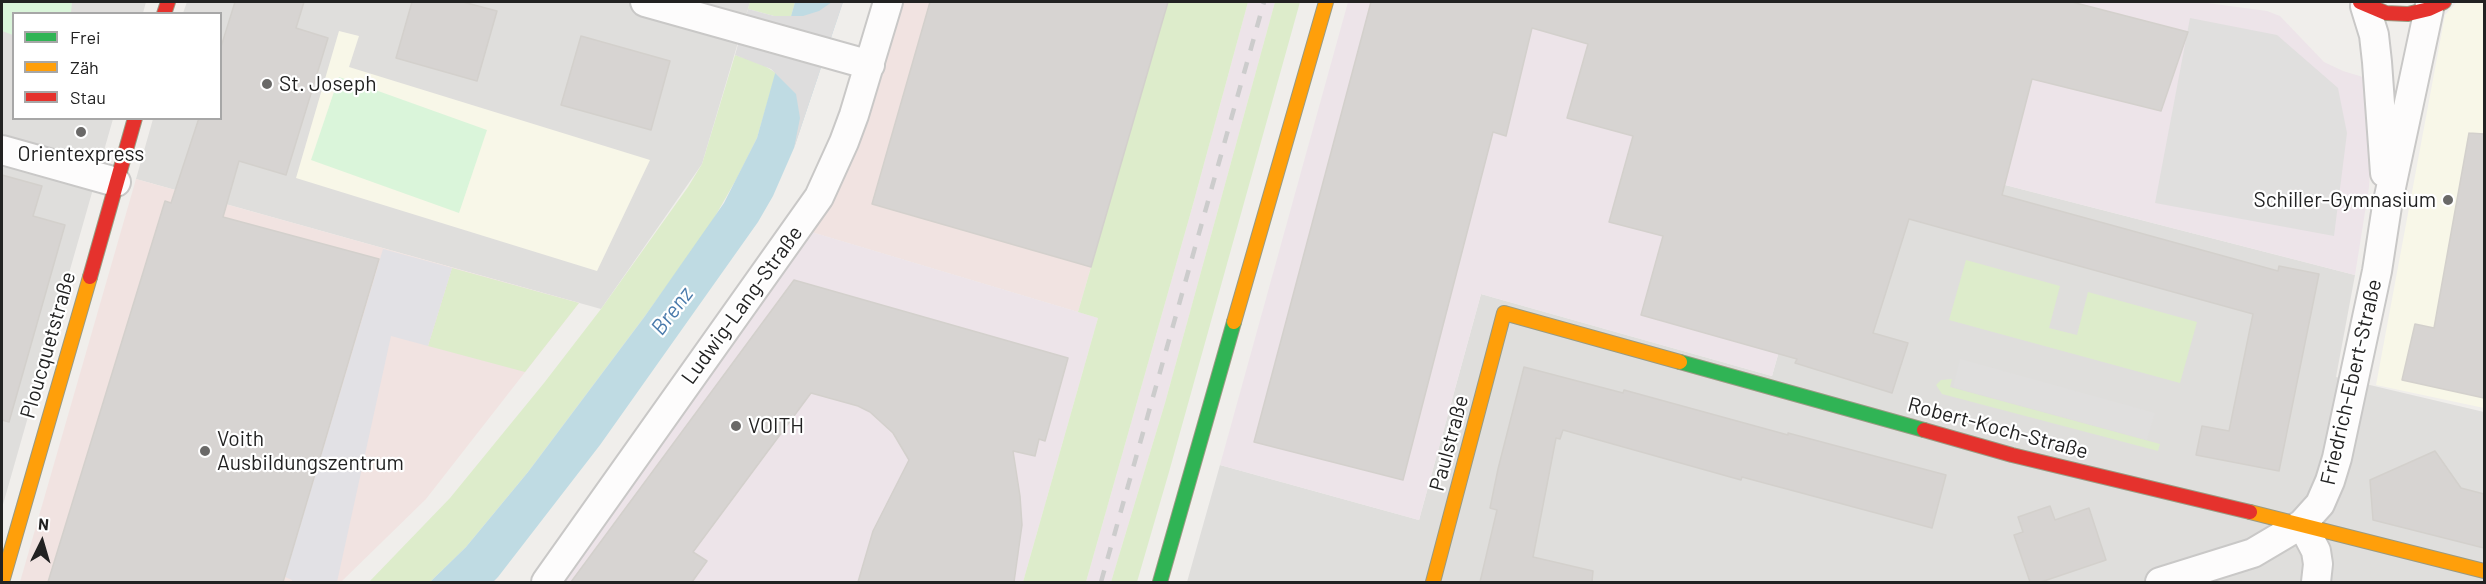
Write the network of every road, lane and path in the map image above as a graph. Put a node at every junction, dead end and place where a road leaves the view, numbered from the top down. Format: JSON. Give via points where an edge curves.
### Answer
{"nodes":[{"id":1,"x":645,"y":2,"type":"edge"},
{"id":2,"x":888,"y":2,"type":"edge"},
{"id":3,"x":1326,"y":2,"type":"edge"},
{"id":4,"x":2362,"y":4,"type":"edge"},
{"id":5,"x":2436,"y":5,"type":"edge"},
{"id":6,"x":870,"y":65,"type":"junction"},
{"id":7,"x":134,"y":120,"type":"edge"},
{"id":8,"x":2,"y":150,"type":"edge"},
{"id":9,"x":116,"y":182,"type":"junction"},
{"id":10,"x":2387,"y":206,"type":"junction"},
{"id":11,"x":1504,"y":313,"type":"joint"},
{"id":12,"x":2302,"y":524,"type":"junction"},
{"id":13,"x":2484,"y":571,"type":"edge"},
{"id":14,"x":2,"y":582,"type":"edge"},
{"id":15,"x":546,"y":582,"type":"edge"},
{"id":16,"x":1160,"y":582,"type":"edge"},
{"id":17,"x":1433,"y":582,"type":"edge"},
{"id":18,"x":2160,"y":582,"type":"edge"},
{"id":19,"x":2316,"y":582,"type":"edge"}],
"edges":[{"from":1,"to":6,"type":"street"},
{"from":2,"to":6,"type":"street","name":"Ludwig-Lang-Straße"},
{"from":3,"to":16,"type":"street"},
{"from":4,"to":5,"type":"street","name":"Friedrich-Ebert-Straße","via":[[2397,14]]},
{"from":4,"to":10,"type":"street","name":"Friedrich-Ebert-Straße","via":[[2374,35]]},
{"from":5,"to":10,"type":"street","name":"Friedrich-Ebert-Straße"},
{"from":6,"to":15,"type":"street","name":"Ludwig-Lang-Straße","via":[[844,142],[819,197]]},
{"from":7,"to":9,"type":"street","name":"Ploucquetstraße"},
{"from":8,"to":9,"type":"street"},
{"from":9,"to":14,"type":"street","name":"Ploucquetstraße"},
{"from":10,"to":12,"type":"street","name":"Friedrich-Ebert-Straße","via":[[2337,458],[2320,504]]},
{"from":11,"to":12,"type":"street","name":"Robert-Koch-Straße","via":[[1978,446]]},
{"from":11,"to":17,"type":"street","name":"Paulstraße"},
{"from":12,"to":13,"type":"street","name":"Robert-Koch-Straße"},
{"from":12,"to":18,"type":"street","name":"Friedrich-Ebert-Straße","via":[[2253,553]]},
{"from":12,"to":19,"type":"street","via":[[2316,551]]}]}
